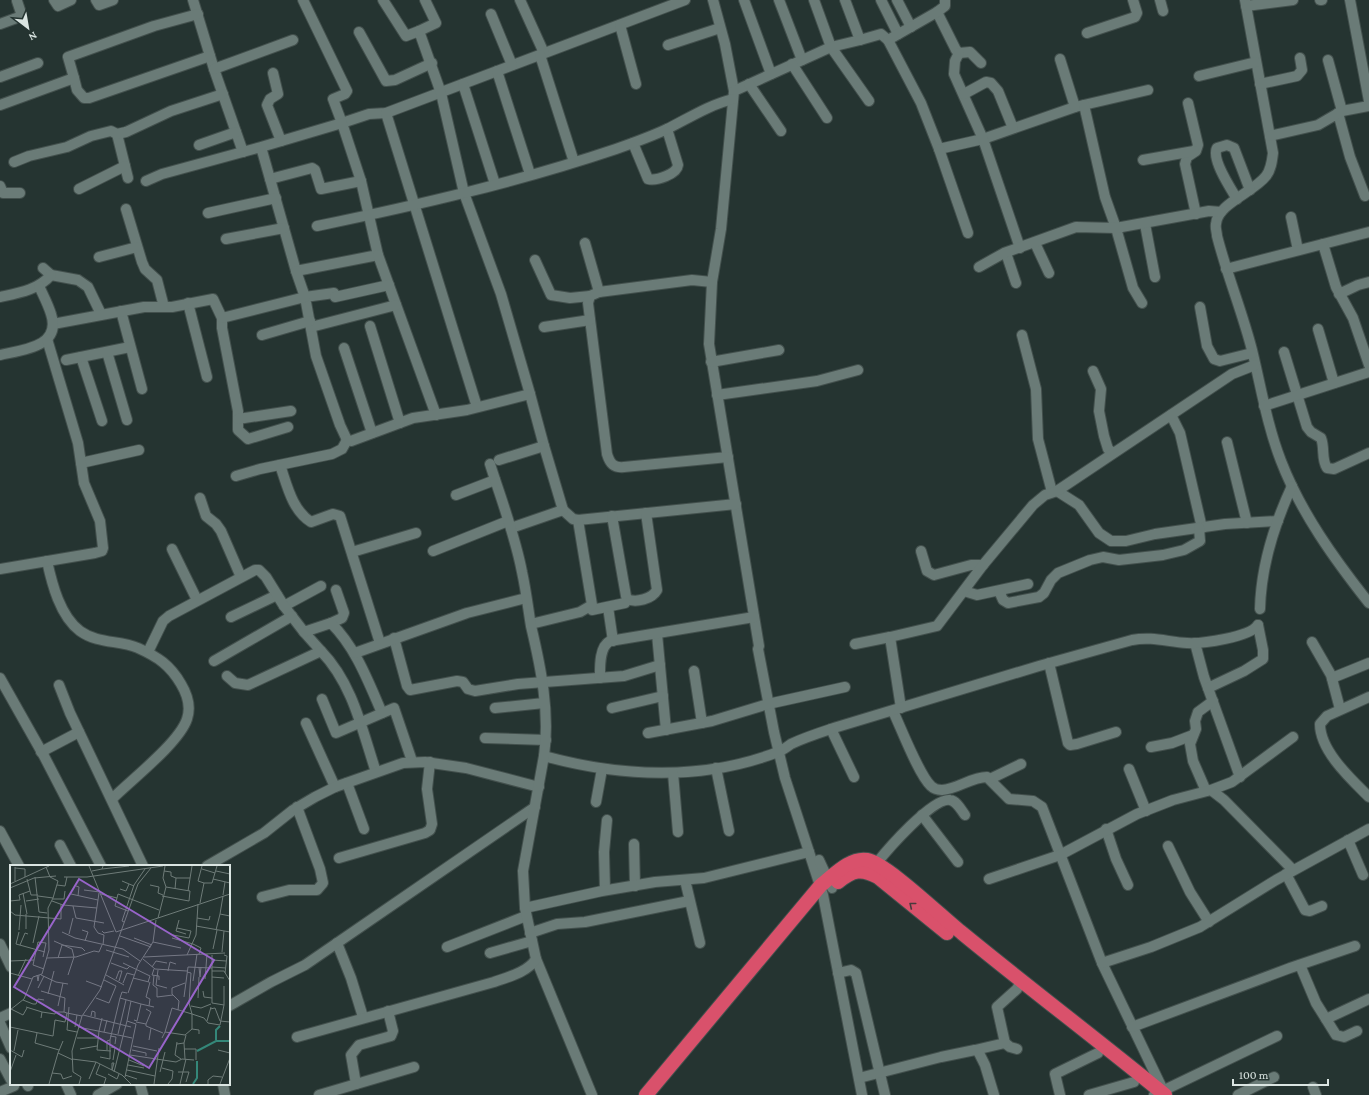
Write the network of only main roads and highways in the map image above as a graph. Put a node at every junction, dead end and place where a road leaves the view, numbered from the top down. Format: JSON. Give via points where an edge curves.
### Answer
{"nodes":[{"id":1,"x":826,"y":887,"type":"junction"},
{"id":2,"x":1019,"y":985,"type":"junction"},
{"id":3,"x":735,"y":995,"type":"junction"},
{"id":4,"x":1159,"y":1093,"type":"edge"},
{"id":5,"x":646,"y":1095,"type":"edge"},
{"id":6,"x":657,"y":1095,"type":"edge"}],
"edges":[{"from":2,"to":1,"type":"highway","one_way":true,"via":[[869,872],[862,870],[853,873]]},
{"from":1,"to":2,"type":"highway","via":[[844,867],[855,861],[867,860],[876,864],[893,875]]},
{"from":1,"to":3,"type":"highway"},
{"from":2,"to":4,"type":"highway"},
{"from":2,"to":4,"type":"highway","via":[[1134,1082]]},
{"from":3,"to":5,"type":"highway"},
{"from":3,"to":6,"type":"highway"}]}
